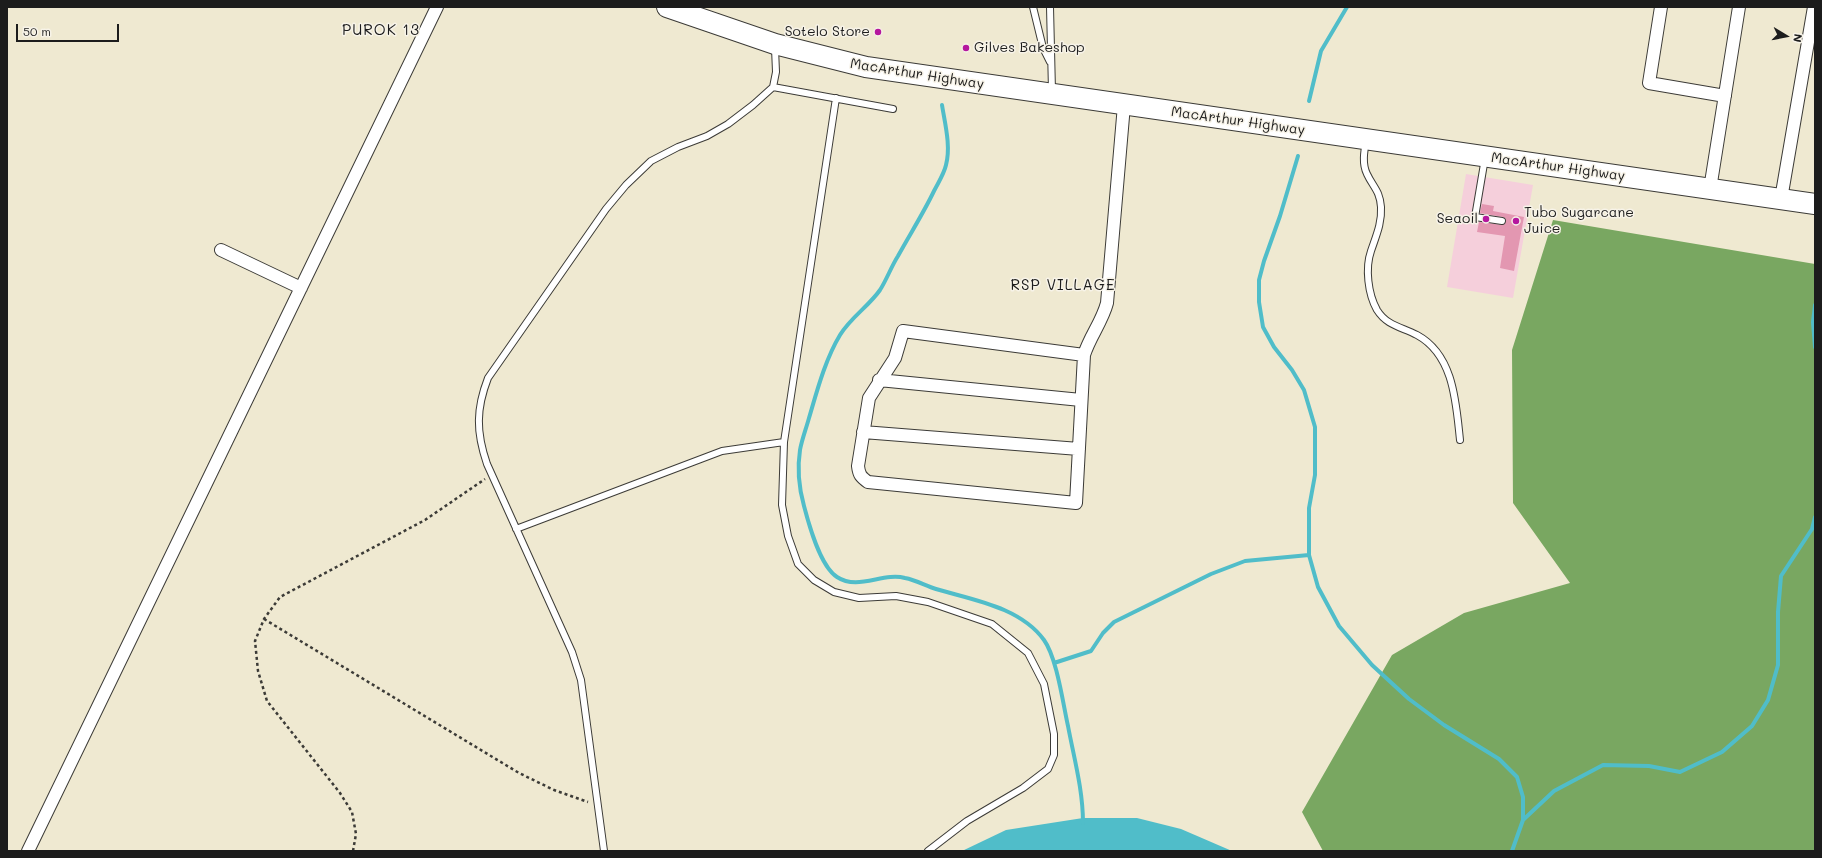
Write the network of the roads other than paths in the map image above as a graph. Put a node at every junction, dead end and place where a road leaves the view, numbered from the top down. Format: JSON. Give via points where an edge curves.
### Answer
{"nodes":[{"id":1,"x":437,"y":7,"type":"edge"},
{"id":2,"x":667,"y":7,"type":"edge"},
{"id":3,"x":1033,"y":7,"type":"edge"},
{"id":4,"x":1050,"y":7,"type":"edge"},
{"id":5,"x":1661,"y":7,"type":"edge"},
{"id":6,"x":1739,"y":7,"type":"edge"},
{"id":7,"x":1814,"y":7,"type":"edge"},
{"id":8,"x":775,"y":44,"type":"junction"},
{"id":9,"x":1051,"y":64,"type":"junction"},
{"id":10,"x":773,"y":87,"type":"junction"},
{"id":11,"x":1052,"y":94,"type":"junction"},
{"id":12,"x":1725,"y":96,"type":"junction"},
{"id":13,"x":836,"y":98,"type":"junction"},
{"id":14,"x":1124,"y":105,"type":"junction"},
{"id":15,"x":893,"y":109,"type":"dead end"},
{"id":16,"x":1366,"y":140,"type":"junction"},
{"id":17,"x":1486,"y":157,"type":"junction"},
{"id":18,"x":1710,"y":189,"type":"junction"},
{"id":19,"x":1781,"y":199,"type":"junction"},
{"id":20,"x":1815,"y":204,"type":"edge"},
{"id":21,"x":1502,"y":221,"type":"dead end"},
{"id":22,"x":222,"y":250,"type":"dead end"},
{"id":23,"x":301,"y":288,"type":"junction"},
{"id":24,"x":1084,"y":355,"type":"junction"},
{"id":25,"x":879,"y":380,"type":"junction"},
{"id":26,"x":1082,"y":400,"type":"junction"},
{"id":27,"x":863,"y":432,"type":"junction"},
{"id":28,"x":1460,"y":440,"type":"dead end"},
{"id":29,"x":784,"y":442,"type":"junction"},
{"id":30,"x":1078,"y":449,"type":"junction"},
{"id":31,"x":516,"y":529,"type":"junction"},
{"id":32,"x":28,"y":851,"type":"edge"},
{"id":33,"x":604,"y":851,"type":"edge"},
{"id":34,"x":928,"y":851,"type":"edge"}],
"edges":[{"from":1,"to":23,"type":"street"},
{"from":2,"to":8,"type":"highway","name":"MacArthur Highway"},
{"from":3,"to":9,"type":"lane","via":[[1043,48]]},
{"from":4,"to":9,"type":"lane"},
{"from":5,"to":12,"type":"street","via":[[1649,83]]},
{"from":6,"to":12,"type":"street"},
{"from":7,"to":19,"type":"street"},
{"from":8,"to":10,"type":"lane","via":[[776,72]]},
{"from":8,"to":11,"type":"highway","name":"MacArthur Highway","via":[[866,67]]},
{"from":9,"to":11,"type":"lane"},
{"from":10,"to":13,"type":"lane"},
{"from":10,"to":31,"type":"lane","via":[[728,124],[651,161],[626,185],[606,209],[488,378],[481,395],[479,411],[482,449]]},
{"from":11,"to":14,"type":"highway","name":"MacArthur Highway"},
{"from":12,"to":18,"type":"street"},
{"from":13,"to":15,"type":"lane"},
{"from":13,"to":29,"type":"lane"},
{"from":14,"to":16,"type":"highway","name":"MacArthur Highway"},
{"from":14,"to":24,"type":"street","via":[[1107,303],[1103,317]]},
{"from":16,"to":17,"type":"highway","name":"MacArthur Highway"},
{"from":16,"to":28,"type":"lane","via":[[1364,167],[1377,189],[1381,208],[1380,225],[1368,263],[1370,292],[1377,309],[1387,322],[1417,335],[1433,346],[1442,359],[1452,384]]},
{"from":17,"to":18,"type":"highway","name":"MacArthur Highway"},
{"from":17,"to":21,"type":"lane","via":[[1475,217]]},
{"from":18,"to":19,"type":"highway","name":"MacArthur Highway"},
{"from":19,"to":20,"type":"highway","name":"MacArthur Highway"},
{"from":22,"to":23,"type":"street"},
{"from":23,"to":32,"type":"street"},
{"from":24,"to":25,"type":"street","via":[[903,331],[895,358]]},
{"from":24,"to":26,"type":"street"},
{"from":25,"to":26,"type":"street"},
{"from":25,"to":27,"type":"street","via":[[869,398]]},
{"from":26,"to":30,"type":"street"},
{"from":27,"to":30,"type":"street"},
{"from":27,"to":30,"type":"street","via":[[858,466],[859,474],[868,482],[1076,503]]},
{"from":29,"to":31,"type":"lane","via":[[716,453]]},
{"from":29,"to":34,"type":"lane","via":[[782,505],[788,536],[798,564],[814,580],[834,592],[859,598],[896,596],[928,602],[992,624],[1028,653],[1044,684],[1054,734],[1054,755],[1048,769],[1023,788],[967,821]]},
{"from":31,"to":33,"type":"lane","via":[[572,652],[581,680]]}]}
